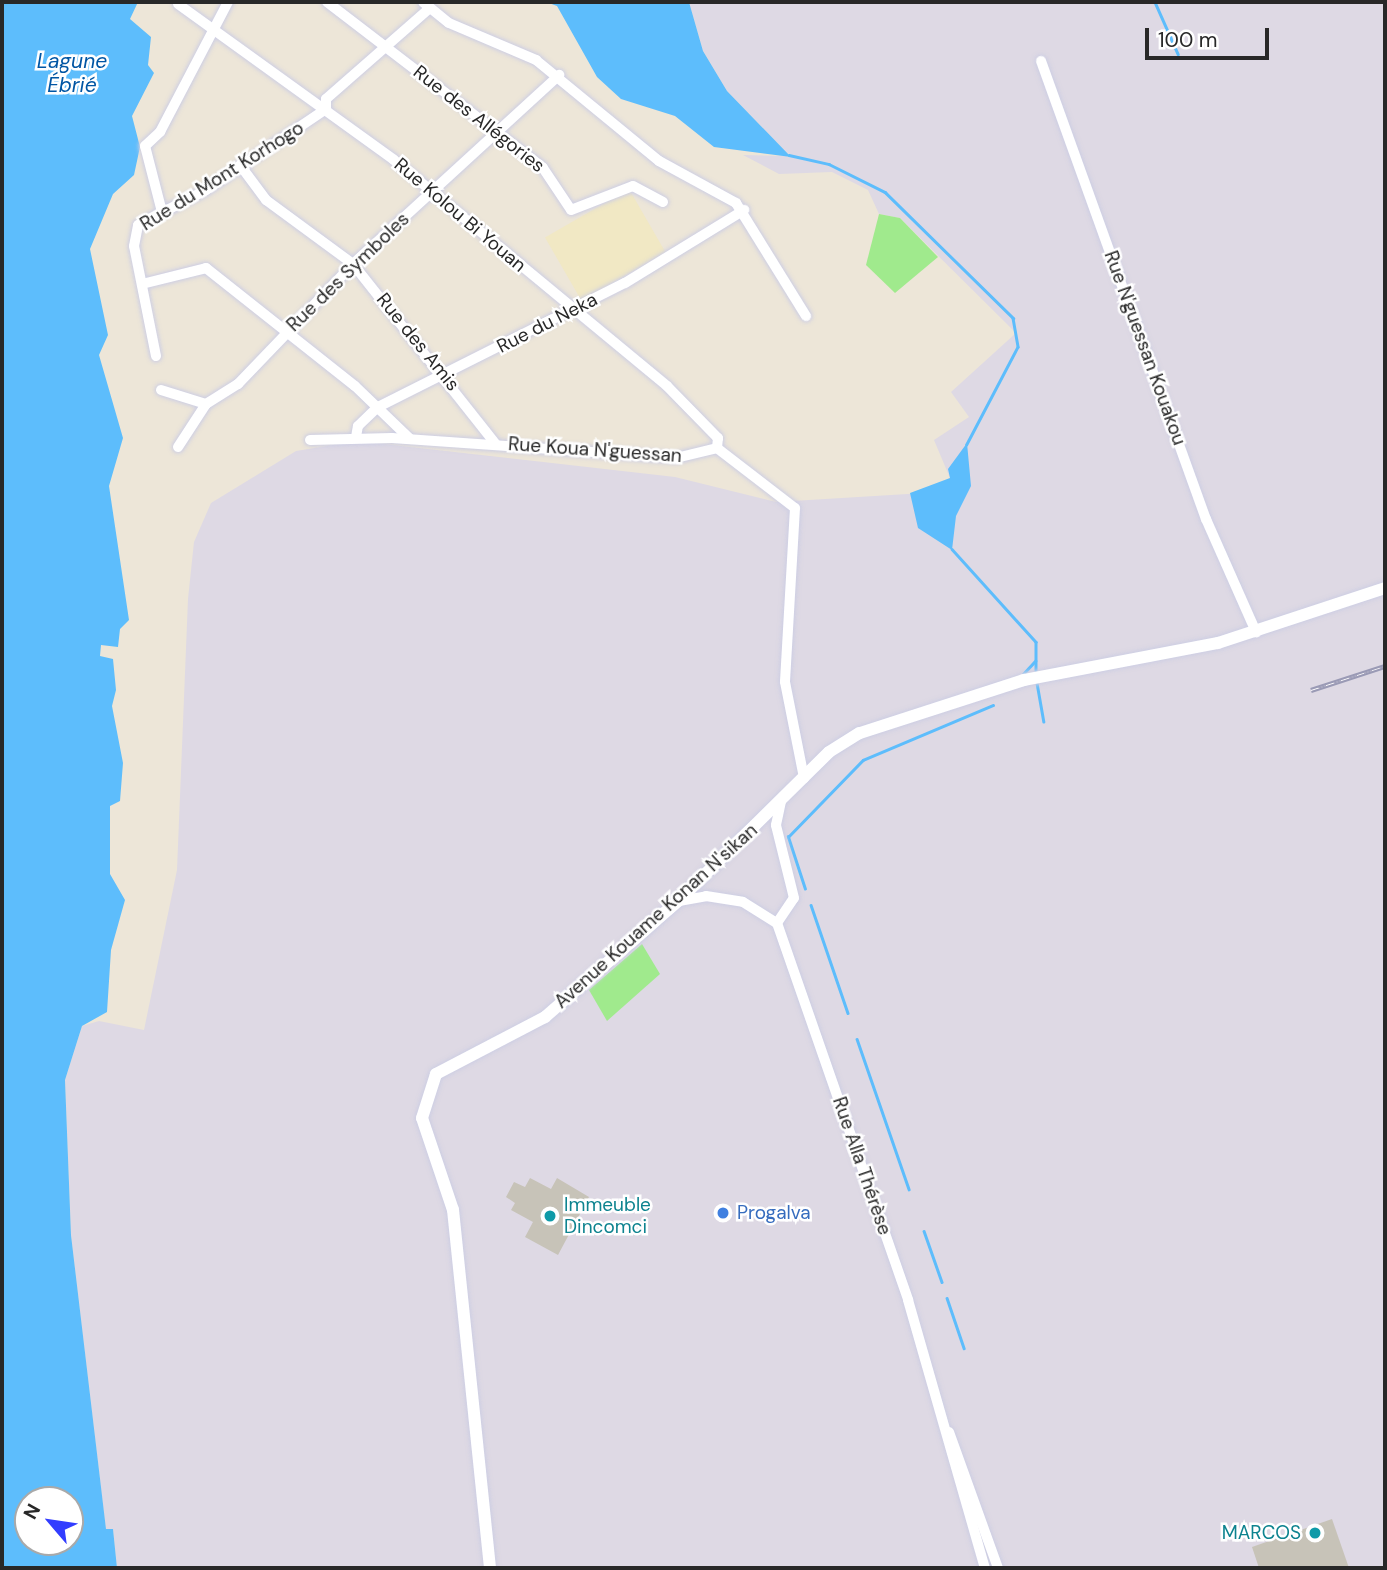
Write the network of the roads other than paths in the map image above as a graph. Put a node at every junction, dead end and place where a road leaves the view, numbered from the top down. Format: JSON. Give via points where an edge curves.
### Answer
{"nodes":[{"id":1,"x":228,"y":2,"type":"edge"},
{"id":2,"x":327,"y":2,"type":"edge"},
{"id":3,"x":178,"y":4,"type":"dead end"},
{"id":4,"x":426,"y":5,"type":"edge"},
{"id":5,"x":216,"y":27,"type":"junction"},
{"id":6,"x":387,"y":49,"type":"junction"},
{"id":7,"x":1041,"y":61,"type":"dead end"},
{"id":8,"x":559,"y":75,"type":"junction"},
{"id":9,"x":326,"y":109,"type":"junction"},
{"id":10,"x":494,"y":134,"type":"junction"},
{"id":11,"x":240,"y":165,"type":"junction"},
{"id":12,"x":431,"y":192,"type":"junction"},
{"id":13,"x":663,"y":202,"type":"dead end"},
{"id":14,"x":744,"y":210,"type":"junction"},
{"id":15,"x":162,"y":212,"type":"junction"},
{"id":16,"x":353,"y":264,"type":"junction"},
{"id":17,"x":142,"y":284,"type":"junction"},
{"id":18,"x":574,"y":309,"type":"junction"},
{"id":19,"x":806,"y":316,"type":"dead end"},
{"id":20,"x":285,"y":334,"type":"junction"},
{"id":21,"x":156,"y":356,"type":"dead end"},
{"id":22,"x":446,"y":374,"type":"junction"},
{"id":23,"x":161,"y":390,"type":"dead end"},
{"id":24,"x":206,"y":404,"type":"junction"},
{"id":25,"x":378,"y":407,"type":"junction"},
{"id":26,"x":356,"y":437,"type":"junction"},
{"id":27,"x":410,"y":439,"type":"junction"},
{"id":28,"x":310,"y":440,"type":"dead end"},
{"id":29,"x":495,"y":443,"type":"junction"},
{"id":30,"x":178,"y":447,"type":"dead end"},
{"id":31,"x":717,"y":448,"type":"junction"},
{"id":32,"x":1385,"y":588,"type":"edge"},
{"id":33,"x":1256,"y":632,"type":"junction"},
{"id":34,"x":804,"y":778,"type":"junction"},
{"id":35,"x":781,"y":801,"type":"junction"},
{"id":36,"x":678,"y":901,"type":"junction"},
{"id":37,"x":777,"y":923,"type":"junction"},
{"id":38,"x":940,"y":1412,"type":"junction"},
{"id":39,"x":490,"y":1568,"type":"edge"},
{"id":40,"x":985,"y":1568,"type":"edge"},
{"id":41,"x":998,"y":1568,"type":"edge"}],
"edges":[{"from":1,"to":5,"type":"street"},
{"from":2,"to":6,"type":"street","name":"Rue des Allégories"},
{"from":3,"to":5,"type":"street","name":"Rue Kolou Bi Youan"},
{"from":4,"to":6,"type":"street","name":"Rue du Mont Korhogo"},
{"from":4,"to":8,"type":"street"},
{"from":5,"to":9,"type":"street","name":"Rue Kolou Bi Youan"},
{"from":5,"to":15,"type":"street","via":[[160,132],[145,146]]},
{"from":6,"to":9,"type":"street","name":"Rue du Mont Korhogo","via":[[326,99]]},
{"from":6,"to":10,"type":"street","name":"Rue des Allégories"},
{"from":7,"to":33,"type":"street","name":"Rue N'guessan Kouakou","via":[[1206,519]]},
{"from":8,"to":10,"type":"street","name":"Rue des Symboles"},
{"from":8,"to":14,"type":"street","via":[[659,161]]},
{"from":9,"to":11,"type":"street","name":"Rue du Mont Korhogo"},
{"from":9,"to":12,"type":"street","name":"Rue Kolou Bi Youan"},
{"from":10,"to":12,"type":"street","name":"Rue des Symboles"},
{"from":10,"to":13,"type":"street","name":"Rue des Allégories","via":[[543,168],[571,211],[633,186]]},
{"from":11,"to":15,"type":"street","name":"Rue du Mont Korhogo"},
{"from":11,"to":16,"type":"street","name":"Rue des Amis","via":[[266,200]]},
{"from":12,"to":16,"type":"street","name":"Rue des Symboles"},
{"from":12,"to":18,"type":"street","name":"Rue Kolou Bi Youan"},
{"from":14,"to":18,"type":"street","name":"Rue du Neka"},
{"from":14,"to":19,"type":"street"},
{"from":15,"to":17,"type":"street","name":"Rue du Mont Korhogo","via":[[135,231]]},
{"from":16,"to":20,"type":"street","name":"Rue des Symboles"},
{"from":16,"to":22,"type":"street","name":"Rue des Amis"},
{"from":17,"to":20,"type":"street","via":[[206,268]]},
{"from":17,"to":21,"type":"street","name":"Rue du Mont Korhogo"},
{"from":18,"to":22,"type":"street","name":"Rue du Neka"},
{"from":18,"to":31,"type":"street","name":"Rue Kolou Bi Youan","via":[[693,410],[718,438]]},
{"from":20,"to":24,"type":"street","name":"Rue des Symboles","via":[[238,384]]},
{"from":20,"to":25,"type":"street"},
{"from":22,"to":25,"type":"street","name":"Rue du Neka"},
{"from":22,"to":29,"type":"street","name":"Rue des Amis"},
{"from":23,"to":24,"type":"street"},
{"from":24,"to":30,"type":"street","name":"Rue des Symboles"},
{"from":25,"to":26,"type":"street","name":"Rue du Neka","via":[[358,426]]},
{"from":25,"to":27,"type":"street"},
{"from":26,"to":27,"type":"street","name":"Rue Koua N'guessan"},
{"from":26,"to":28,"type":"street","name":"Rue Koua N'guessan"},
{"from":27,"to":29,"type":"street","name":"Rue Koua N'guessan"},
{"from":29,"to":31,"type":"street","name":"Rue Koua N'guessan","via":[[676,458]]},
{"from":31,"to":34,"type":"street","via":[[795,508],[785,682]]},
{"from":32,"to":33,"type":"street","name":"Avenue Kouame Konan N'sikan"},
{"from":33,"to":34,"type":"street","name":"Avenue Kouame Konan N'sikan","via":[[1024,680],[945,704],[860,733]]},
{"from":34,"to":35,"type":"street","name":"Avenue Kouame Konan N'sikan"},
{"from":35,"to":36,"type":"street","name":"Avenue Kouame Konan N'sikan"},
{"from":35,"to":37,"type":"street","via":[[776,825],[794,898]]},
{"from":36,"to":37,"type":"street","via":[[706,896],[743,902]]},
{"from":36,"to":39,"type":"street","name":"Avenue Kouame Konan N'sikan","via":[[545,1017],[448,1063],[427,1088],[422,1118],[453,1210]]},
{"from":37,"to":38,"type":"street","name":"Rue Alla Thérèse","via":[[881,1219]]},
{"from":38,"to":40,"type":"street","name":"Rue Alla Thérèse"},
{"from":38,"to":41,"type":"street","name":"Rue Alla Thérèse"}]}
